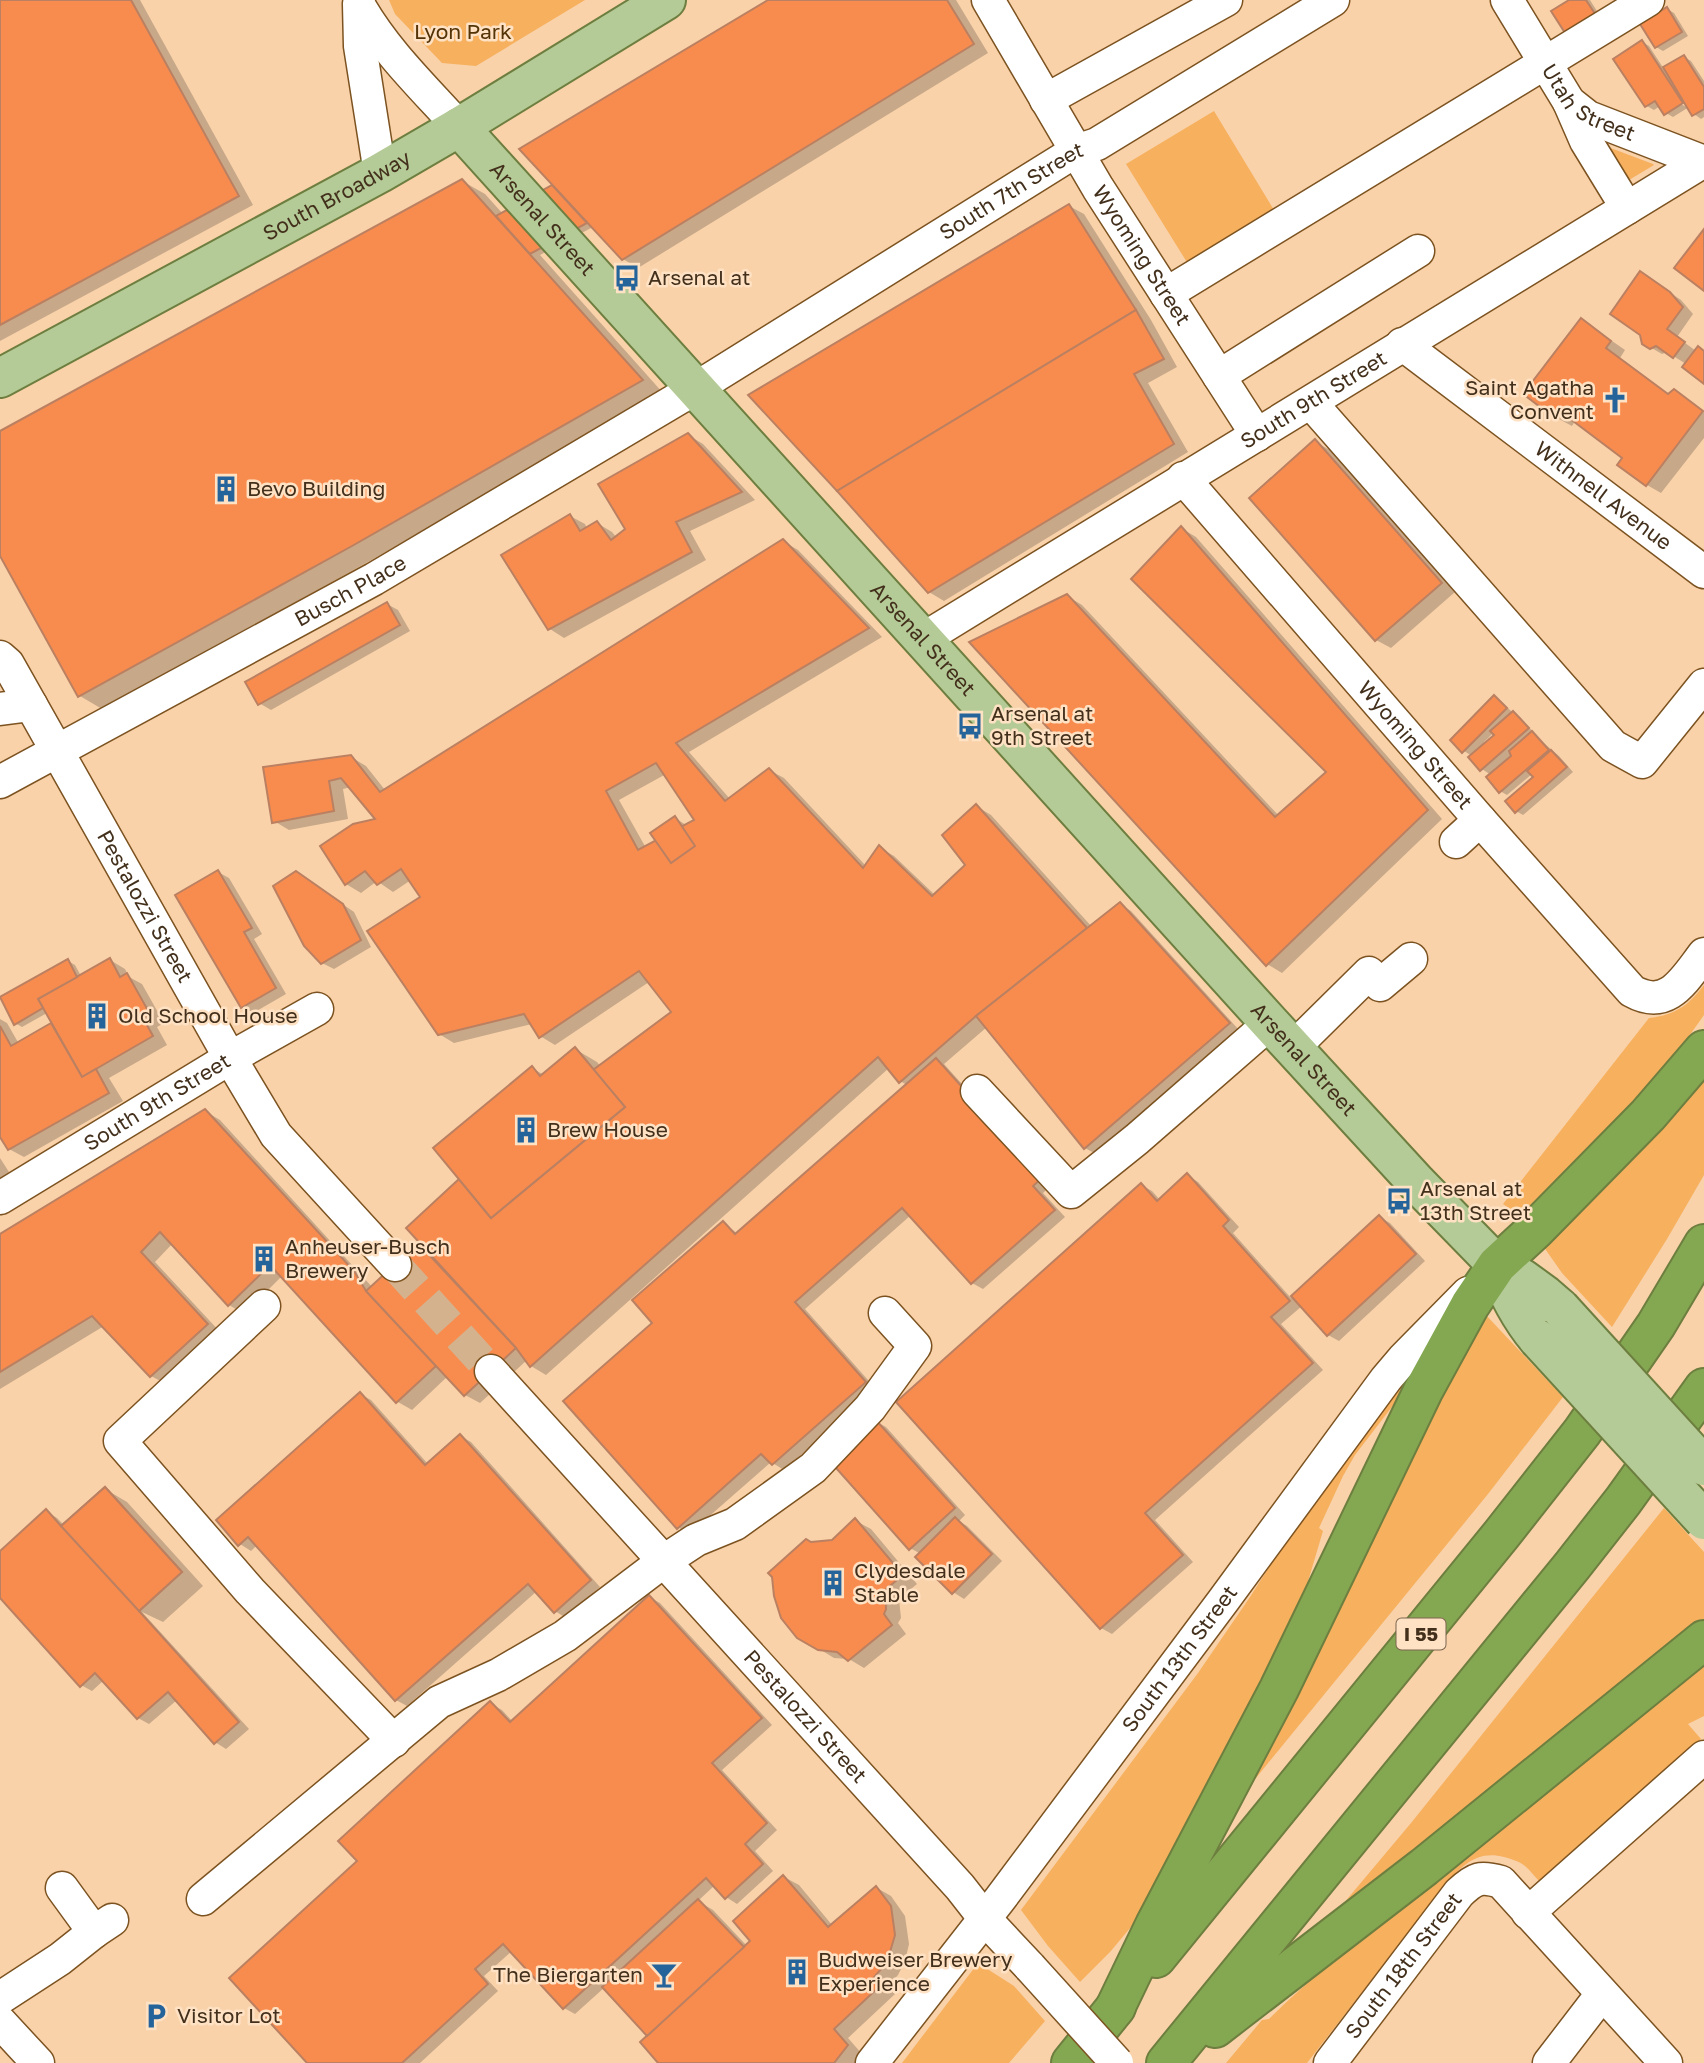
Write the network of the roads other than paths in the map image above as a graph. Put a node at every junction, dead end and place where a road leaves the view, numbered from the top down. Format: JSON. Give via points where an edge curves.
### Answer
{"nodes":[{"id":1,"x":666,"y":0,"type":"edge"},
{"id":2,"x":988,"y":0,"type":"edge"},
{"id":3,"x":1226,"y":0,"type":"edge"},
{"id":4,"x":1333,"y":0,"type":"edge"},
{"id":5,"x":1507,"y":0,"type":"edge"},
{"id":6,"x":1648,"y":0,"type":"edge"},
{"id":7,"x":358,"y":2,"type":"edge"},
{"id":8,"x":1545,"y":62,"type":"junction"},
{"id":9,"x":1046,"y":100,"type":"junction"},
{"id":10,"x":1569,"y":102,"type":"junction"},
{"id":11,"x":459,"y":127,"type":"junction"},
{"id":12,"x":1076,"y":151,"type":"junction"},
{"id":13,"x":1704,"y":162,"type":"edge"},
{"id":14,"x":380,"y":173,"type":"junction"},
{"id":15,"x":1627,"y":208,"type":"junction"},
{"id":16,"x":1418,"y":251,"type":"dead end"},
{"id":17,"x":1167,"y":294,"type":"junction"},
{"id":18,"x":1402,"y":344,"type":"junction"},
{"id":19,"x":1219,"y":376,"type":"junction"},
{"id":20,"x":0,"y":378,"type":"edge"},
{"id":21,"x":696,"y":388,"type":"junction"},
{"id":22,"x":1311,"y":403,"type":"junction"},
{"id":23,"x":1257,"y":435,"type":"junction"},
{"id":24,"x":1183,"y":478,"type":"junction"},
{"id":25,"x":1704,"y":572,"type":"edge"},
{"id":26,"x":923,"y":639,"type":"junction"},
{"id":27,"x":0,"y":657,"type":"edge"},
{"id":28,"x":1704,"y":685,"type":"edge"},
{"id":29,"x":15,"y":707,"type":"edge"},
{"id":30,"x":56,"y":751,"type":"junction"},
{"id":31,"x":0,"y":782,"type":"edge"},
{"id":32,"x":1480,"y":820,"type":"junction"},
{"id":33,"x":1456,"y":842,"type":"dead end"},
{"id":34,"x":1704,"y":954,"type":"edge"},
{"id":35,"x":1411,"y":959,"type":"dead end"},
{"id":36,"x":317,"y":1009,"type":"dead end"},
{"id":37,"x":1282,"y":1035,"type":"junction"},
{"id":38,"x":1704,"y":1050,"type":"edge"},
{"id":39,"x":230,"y":1058,"type":"junction"},
{"id":40,"x":977,"y":1091,"type":"dead end"},
{"id":41,"x":0,"y":1198,"type":"edge"},
{"id":42,"x":1704,"y":1244,"type":"edge"},
{"id":43,"x":395,"y":1265,"type":"tunnel mouth"},
{"id":44,"x":1497,"y":1265,"type":"junction"},
{"id":45,"x":264,"y":1306,"type":"dead end"},
{"id":46,"x":885,"y":1313,"type":"dead end"},
{"id":47,"x":491,"y":1371,"type":"tunnel mouth"},
{"id":48,"x":1704,"y":1388,"type":"edge"},
{"id":49,"x":1704,"y":1466,"type":"edge"},
{"id":50,"x":1704,"y":1520,"type":"edge"},
{"id":51,"x":664,"y":1561,"type":"junction"},
{"id":52,"x":1701,"y":1645,"type":"edge"},
{"id":53,"x":394,"y":1741,"type":"junction"},
{"id":54,"x":1704,"y":1757,"type":"edge"},
{"id":55,"x":62,"y":1888,"type":"dead end"},
{"id":56,"x":203,"y":1899,"type":"dead end"},
{"id":57,"x":1528,"y":1913,"type":"junction"},
{"id":58,"x":985,"y":1919,"type":"junction"},
{"id":59,"x":1602,"y":1994,"type":"junction"},
{"id":60,"x":0,"y":1998,"type":"edge"},
{"id":61,"x":1115,"y":2008,"type":"junction"},
{"id":62,"x":0,"y":2022,"type":"edge"},
{"id":63,"x":37,"y":2063,"type":"edge"},
{"id":64,"x":872,"y":2063,"type":"edge"},
{"id":65,"x":1071,"y":2063,"type":"edge"},
{"id":66,"x":1117,"y":2063,"type":"edge"},
{"id":67,"x":1168,"y":2063,"type":"edge"},
{"id":68,"x":1330,"y":2063,"type":"edge"},
{"id":69,"x":1549,"y":2063,"type":"edge"},
{"id":70,"x":1666,"y":2063,"type":"edge"}],
"edges":[{"from":1,"to":11,"type":"main road","name":"South Broadway"},
{"from":2,"to":9,"type":"street","name":"Wyoming Street"},
{"from":3,"to":9,"type":"street"},
{"from":4,"to":12,"type":"street","name":"South 7th Street","via":[[1097,144]]},
{"from":5,"to":8,"type":"street","name":"Utah Street"},
{"from":6,"to":8,"type":"street"},
{"from":7,"to":11,"type":"street","name":"Arsenal Street","via":[[389,51]]},
{"from":7,"to":14,"type":"street","name":"Arsenal Street","via":[[360,46]]},
{"from":8,"to":10,"type":"street","name":"Utah Street"},
{"from":8,"to":17,"type":"street"},
{"from":9,"to":12,"type":"street","name":"Wyoming Street"},
{"from":10,"to":13,"type":"street","name":"Utah Street","via":[[1588,117]]},
{"from":10,"to":15,"type":"street","via":[[1586,141]]},
{"from":11,"to":14,"type":"main road","name":"South Broadway"},
{"from":11,"to":21,"type":"main road","name":"Arsenal Street"},
{"from":12,"to":17,"type":"street","name":"Wyoming Street"},
{"from":12,"to":21,"type":"street","name":"South 7th Street"},
{"from":13,"to":15,"type":"street","name":"South 9th Street"},
{"from":14,"to":20,"type":"main road","name":"South Broadway"},
{"from":15,"to":18,"type":"street","name":"South 9th Street"},
{"from":16,"to":19,"type":"street"},
{"from":17,"to":19,"type":"street","name":"Wyoming Street"},
{"from":18,"to":22,"type":"street","name":"South 9th Street"},
{"from":18,"to":25,"type":"street","name":"Withnell Avenue"},
{"from":19,"to":23,"type":"street","name":"Wyoming Street"},
{"from":21,"to":26,"type":"main road","name":"Arsenal Street"},
{"from":21,"to":30,"type":"street","name":"Busch Place","via":[[374,579]]},
{"from":22,"to":23,"type":"street","name":"South 9th Street"},
{"from":22,"to":28,"type":"street","via":[[1614,746],[1642,762]]},
{"from":23,"to":24,"type":"street","name":"South 9th Street"},
{"from":24,"to":26,"type":"street","name":"South 9th Street"},
{"from":24,"to":32,"type":"street","name":"Wyoming Street"},
{"from":26,"to":37,"type":"main road","name":"Arsenal Street"},
{"from":27,"to":29,"type":"street","name":"Pestalozzi Street","via":[[8,664]]},
{"from":29,"to":30,"type":"street","name":"Pestalozzi Street"},
{"from":30,"to":31,"type":"street","name":"Busch Place"},
{"from":30,"to":39,"type":"street","name":"Pestalozzi Street"},
{"from":32,"to":33,"type":"street"},
{"from":32,"to":34,"type":"street","name":"Wyoming Street","via":[[1559,891],[1632,990],[1642,997],[1655,999],[1679,987]]},
{"from":35,"to":37,"type":"street","via":[[1380,985],[1369,973]]},
{"from":36,"to":39,"type":"street","name":"South 9th Street"},
{"from":37,"to":40,"type":"street","via":[[1071,1192]]},
{"from":37,"to":44,"type":"main road","name":"Arsenal Street"},
{"from":38,"to":44,"type":"highway","via":[[1648,1115]]},
{"from":39,"to":41,"type":"street","name":"South 9th Street"},
{"from":39,"to":43,"type":"street","name":"Pestalozzi Street","via":[[276,1135]]},
{"from":42,"to":61,"type":"highway","number":"I 55","via":[[1656,1325],[1582,1432]]},
{"from":44,"to":49,"type":"main road","name":"Arsenal Street","bridge":true,"via":[[1560,1308]]},
{"from":44,"to":50,"type":"main road","name":"Arsenal Street","bridge":true,"via":[[1508,1294],[1538,1339]]},
{"from":44,"to":58,"type":"street","name":"South 13th Street","via":[[1386,1379]]},
{"from":44,"to":61,"type":"highway","via":[[1438,1362],[1279,1689]]},
{"from":45,"to":53,"type":"street","via":[[120,1441],[250,1591]]},
{"from":46,"to":51,"type":"street","via":[[915,1346],[870,1408],[813,1468],[777,1496]]},
{"from":47,"to":51,"type":"street","name":"Pestalozzi Street"},
{"from":48,"to":67,"type":"highway","via":[[1623,1501]]},
{"from":51,"to":53,"type":"street","via":[[565,1636],[439,1702]]},
{"from":51,"to":58,"type":"street","name":"Pestalozzi Street"},
{"from":52,"to":67,"type":"highway","via":[[1424,1867]]},
{"from":53,"to":56,"type":"street"},
{"from":54,"to":57,"type":"street"},
{"from":55,"to":60,"type":"street","via":[[103,1926]]},
{"from":57,"to":59,"type":"street"},
{"from":57,"to":68,"type":"street","name":"South 18th Street","via":[[1501,1882],[1472,1881]]},
{"from":58,"to":64,"type":"street","name":"South 13th Street"},
{"from":58,"to":66,"type":"street","name":"Pestalozzi Street","bridge":true},
{"from":59,"to":69,"type":"street"},
{"from":59,"to":70,"type":"street"},
{"from":61,"to":65,"type":"highway","number":"I 55"},
{"from":62,"to":63,"type":"street"}]}
